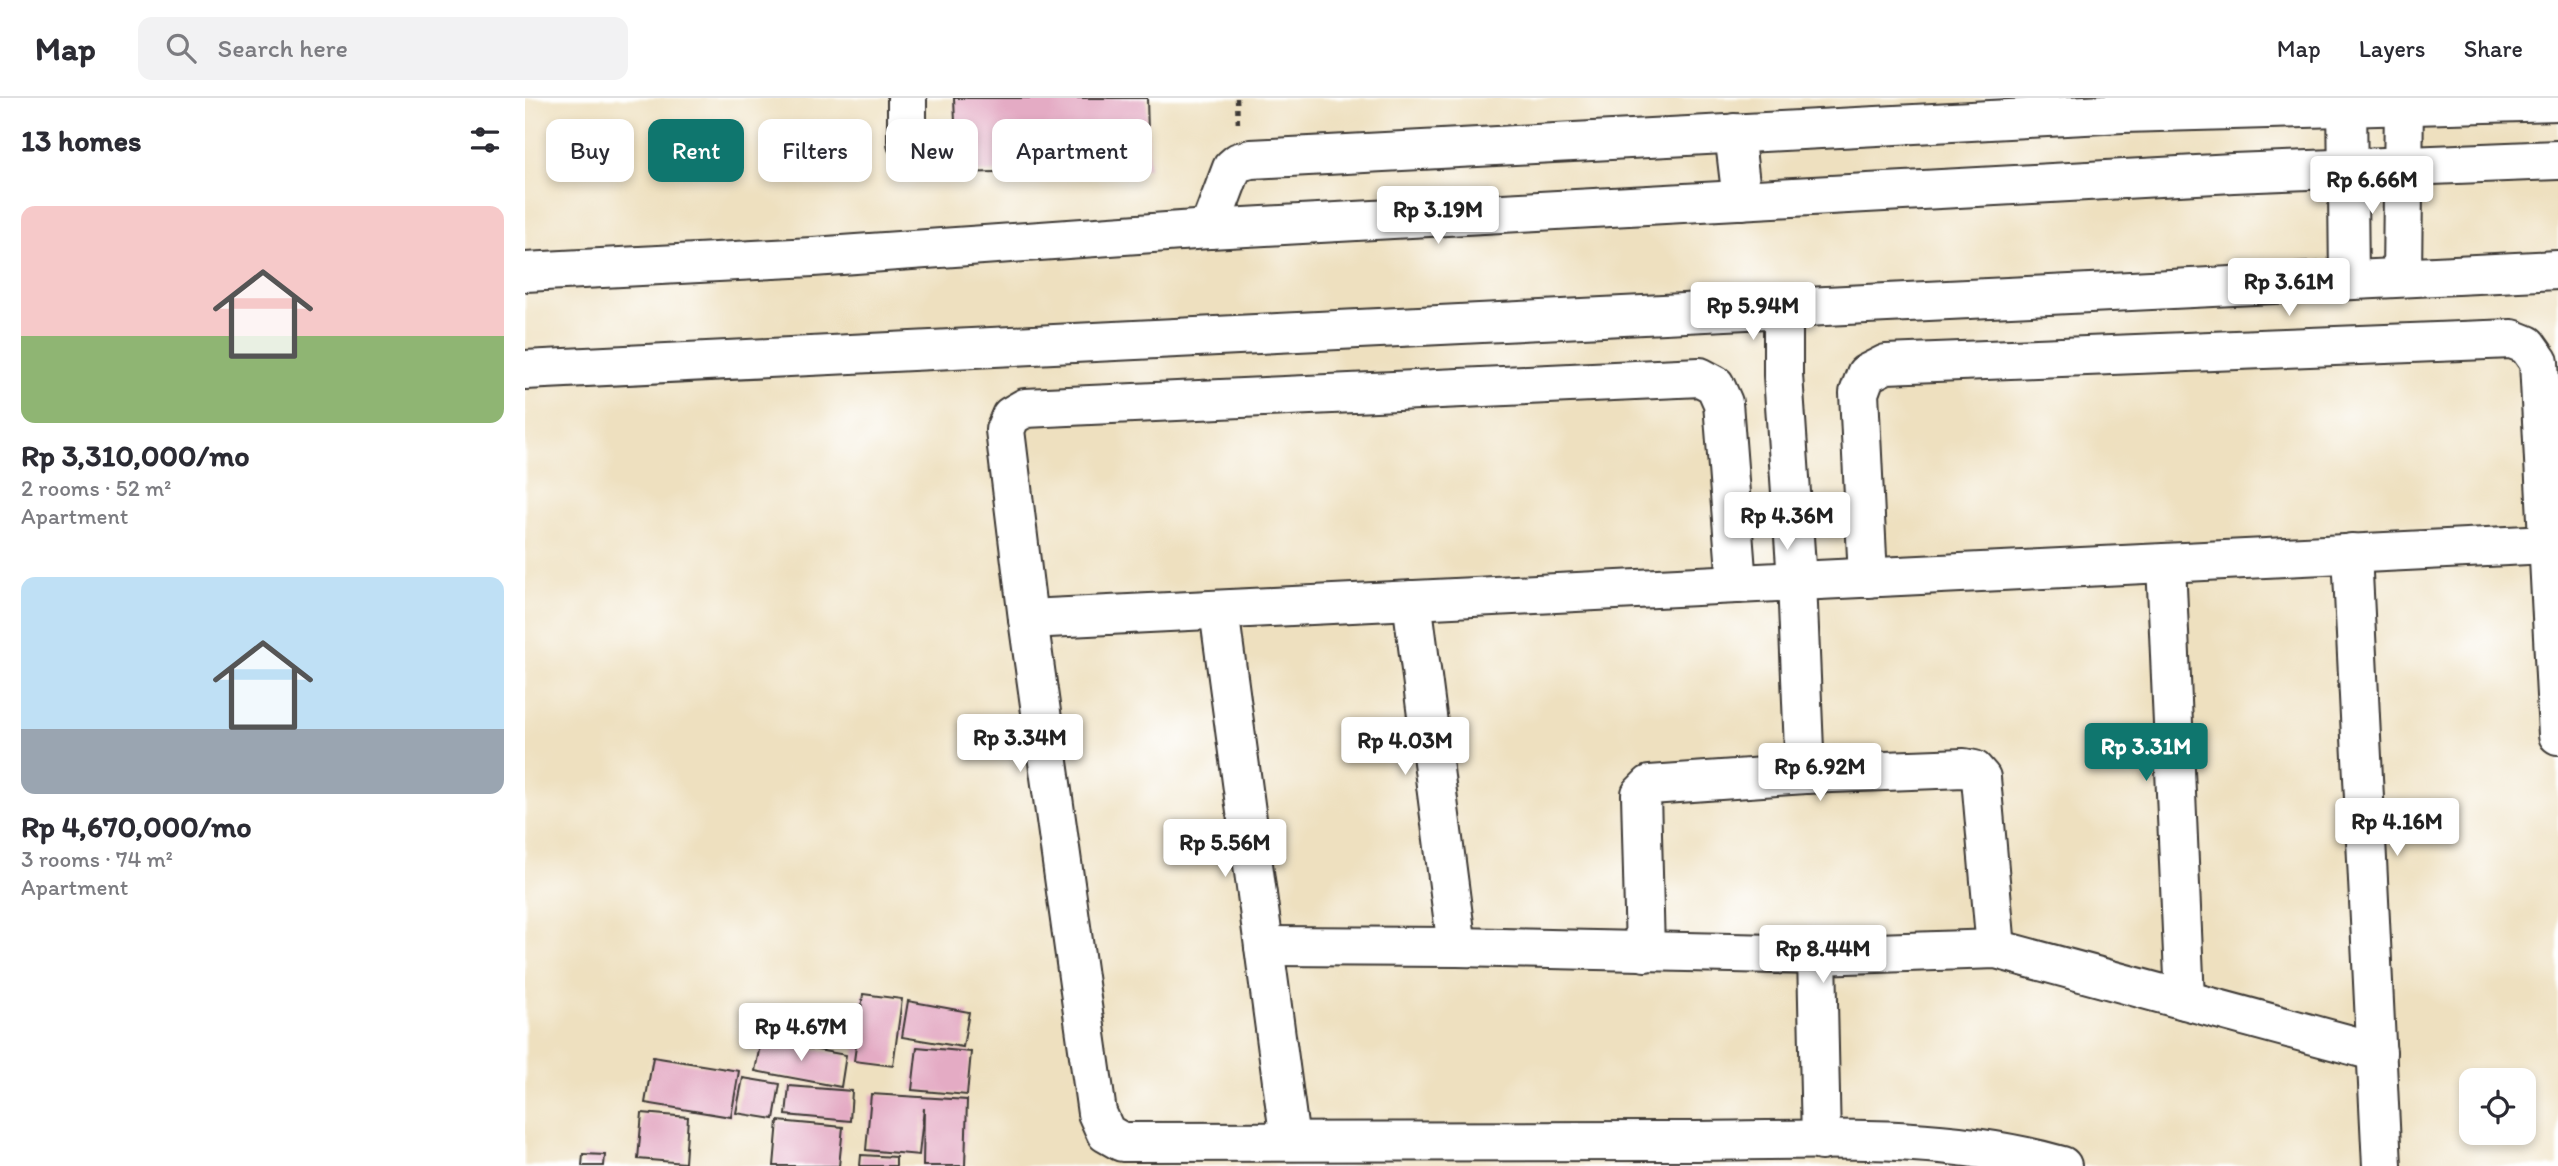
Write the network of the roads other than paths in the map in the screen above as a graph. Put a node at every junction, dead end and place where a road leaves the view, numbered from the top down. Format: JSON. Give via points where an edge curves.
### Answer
{"nodes":[{"id":1,"x":907,"y":98,"type":"edge"},
{"id":2,"x":2404,"y":101,"type":"edge"},
{"id":3,"x":2558,"y":101,"type":"edge"},
{"id":4,"x":2347,"y":102,"type":"edge"},
{"id":5,"x":907,"y":119,"type":"edge"},
{"id":6,"x":1734,"y":133,"type":"junction"},
{"id":7,"x":2558,"y":160,"type":"edge"},
{"id":8,"x":2402,"y":177,"type":"junction"},
{"id":9,"x":2348,"y":179,"type":"junction"},
{"id":10,"x":1742,"y":200,"type":"junction"},
{"id":11,"x":1209,"y":229,"type":"junction"},
{"id":12,"x":2402,"y":260,"type":"junction"},
{"id":13,"x":2349,"y":262,"type":"junction"},
{"id":14,"x":2558,"y":270,"type":"edge"},
{"id":15,"x":525,"y":272,"type":"edge"},
{"id":16,"x":1783,"y":308,"type":"junction"},
{"id":17,"x":525,"y":370,"type":"edge"},
{"id":18,"x":2548,"y":544,"type":"junction"},
{"id":19,"x":2352,"y":553,"type":"junction"},
{"id":20,"x":2166,"y":563,"type":"junction"},
{"id":21,"x":1868,"y":578,"type":"junction"},
{"id":22,"x":1797,"y":581,"type":"junction"},
{"id":23,"x":1737,"y":584,"type":"junction"},
{"id":24,"x":1412,"y":600,"type":"junction"},
{"id":25,"x":1219,"y":610,"type":"junction"},
{"id":26,"x":1028,"y":619,"type":"junction"},
{"id":27,"x":2558,"y":735,"type":"edge"},
{"id":28,"x":1805,"y":774,"type":"junction"},
{"id":29,"x":1264,"y":946,"type":"junction"},
{"id":30,"x":1457,"y":947,"type":"junction"},
{"id":31,"x":1996,"y":949,"type":"junction"},
{"id":32,"x":1645,"y":952,"type":"junction"},
{"id":33,"x":1817,"y":955,"type":"junction"},
{"id":34,"x":2185,"y":1000,"type":"junction"},
{"id":35,"x":2377,"y":1052,"type":"junction"},
{"id":36,"x":1821,"y":1140,"type":"junction"},
{"id":37,"x":1290,"y":1141,"type":"junction"},
{"id":38,"x":2062,"y":1166,"type":"edge"},
{"id":39,"x":2382,"y":1166,"type":"edge"}],
"edges":[{"from":1,"to":5,"type":"street"},
{"from":2,"to":3,"type":"street"},
{"from":2,"to":4,"type":"street"},
{"from":2,"to":8,"type":"street"},
{"from":4,"to":6,"type":"street"},
{"from":4,"to":9,"type":"street"},
{"from":6,"to":10,"type":"street"},
{"from":6,"to":11,"type":"street","via":[[1239,162],[1227,177]]},
{"from":7,"to":8,"type":"street"},
{"from":8,"to":9,"type":"street"},
{"from":8,"to":12,"type":"street"},
{"from":9,"to":10,"type":"street"},
{"from":9,"to":13,"type":"street"},
{"from":10,"to":11,"type":"street"},
{"from":11,"to":15,"type":"street"},
{"from":12,"to":13,"type":"street"},
{"from":12,"to":14,"type":"street"},
{"from":13,"to":16,"type":"street"},
{"from":16,"to":17,"type":"street"},
{"from":16,"to":22,"type":"street"},
{"from":18,"to":19,"type":"street"},
{"from":18,"to":21,"type":"street","via":[[2539,362],[2527,345],[2512,339],[1886,364],[1866,374],[1859,393]]},
{"from":18,"to":27,"type":"street"},
{"from":19,"to":20,"type":"street"},
{"from":19,"to":35,"type":"street"},
{"from":20,"to":21,"type":"street"},
{"from":20,"to":34,"type":"street"},
{"from":21,"to":22,"type":"street"},
{"from":22,"to":23,"type":"street"},
{"from":22,"to":28,"type":"street"},
{"from":23,"to":24,"type":"street"},
{"from":23,"to":26,"type":"street","via":[[1723,403],[1715,385],[1700,377],[1039,407],[1011,416],[1005,430]]},
{"from":24,"to":25,"type":"street"},
{"from":24,"to":30,"type":"street"},
{"from":25,"to":26,"type":"street"},
{"from":25,"to":29,"type":"street"},
{"from":26,"to":37,"type":"street","via":[[1097,1113],[1106,1133],[1122,1142]]},
{"from":28,"to":31,"type":"street","via":[[1974,770],[1981,778]]},
{"from":28,"to":32,"type":"street","via":[[1644,789]]},
{"from":29,"to":30,"type":"street"},
{"from":29,"to":37,"type":"street"},
{"from":30,"to":32,"type":"street"},
{"from":31,"to":33,"type":"street"},
{"from":31,"to":34,"type":"street"},
{"from":32,"to":33,"type":"street"},
{"from":33,"to":36,"type":"street"},
{"from":34,"to":35,"type":"street"},
{"from":35,"to":39,"type":"street"},
{"from":36,"to":37,"type":"street"},
{"from":36,"to":38,"type":"street","via":[[1944,1143]]}]}
